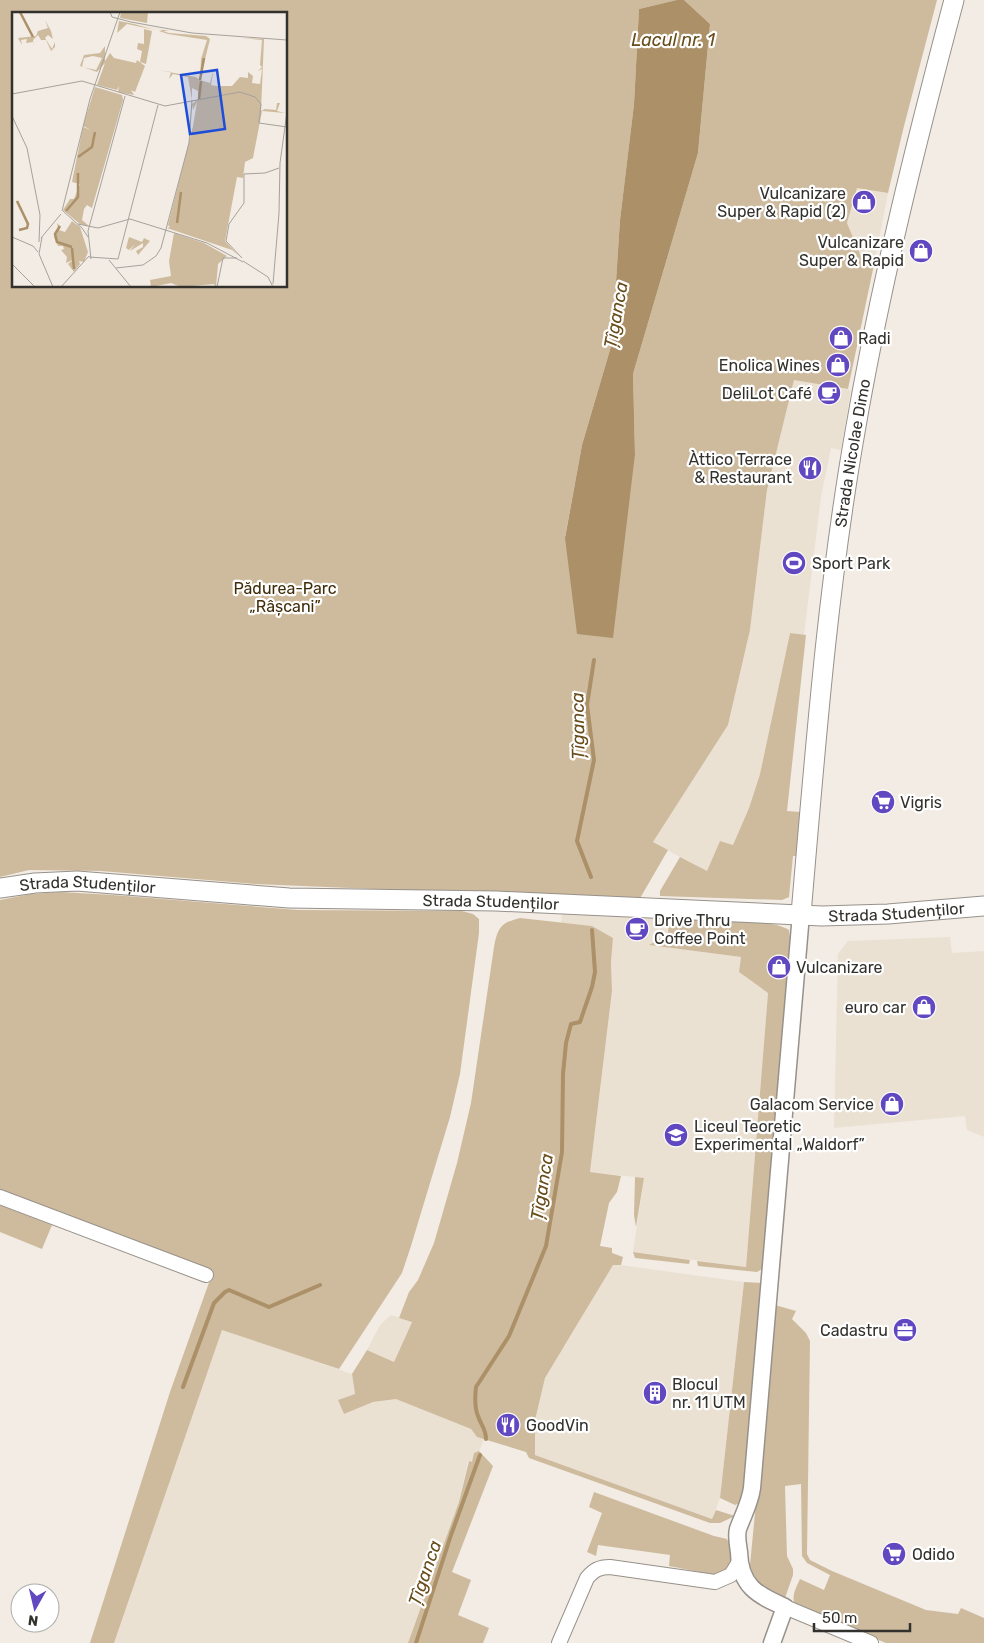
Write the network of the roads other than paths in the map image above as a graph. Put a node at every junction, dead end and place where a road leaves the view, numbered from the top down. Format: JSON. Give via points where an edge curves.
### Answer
{"nodes":[{"id":1,"x":954,"y":0,"type":"edge"},
{"id":2,"x":0,"y":888,"type":"edge"},
{"id":3,"x":984,"y":906,"type":"edge"},
{"id":4,"x":801,"y":914,"type":"junction"},
{"id":5,"x":0,"y":1197,"type":"edge"},
{"id":6,"x":206,"y":1275,"type":"dead end"},
{"id":7,"x":739,"y":1562,"type":"junction"},
{"id":8,"x":785,"y":1607,"type":"junction"},
{"id":9,"x":559,"y":1643,"type":"edge"},
{"id":10,"x":772,"y":1643,"type":"edge"},
{"id":11,"x":871,"y":1643,"type":"edge"}],
"edges":[{"from":1,"to":4,"type":"main road","name":"Strada Nicolae Dimo","via":[[892,244],[854,433],[828,625]]},
{"from":2,"to":4,"type":"main road","name":"Strada Studenților","via":[[77,881],[289,898],[496,901]]},
{"from":3,"to":4,"type":"main road","name":"Strada Studenților","via":[[888,914]]},
{"from":4,"to":7,"type":"street","via":[[752,1488],[737,1531]]},
{"from":5,"to":6,"type":"street"},
{"from":7,"to":8,"type":"street","via":[[754,1591]]},
{"from":7,"to":9,"type":"street","via":[[731,1575],[715,1582],[610,1567],[594,1570],[587,1578]]},
{"from":8,"to":10,"type":"street"},
{"from":8,"to":11,"type":"street"}]}
